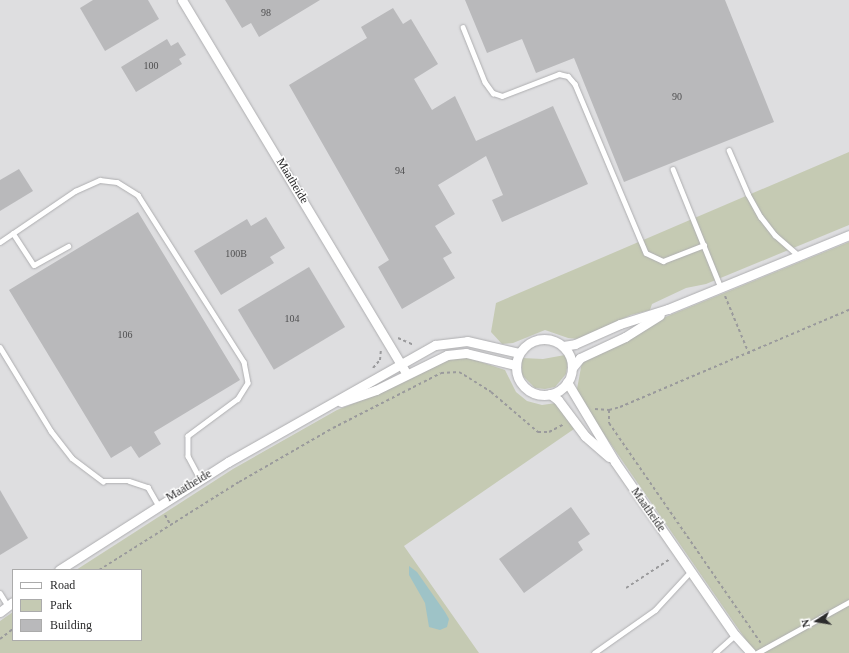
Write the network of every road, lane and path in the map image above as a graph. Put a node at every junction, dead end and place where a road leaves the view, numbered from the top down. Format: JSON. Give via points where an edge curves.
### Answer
{"nodes":[{"id":1,"x":182,"y":0,"type":"edge"},
{"id":2,"x":463,"y":27,"type":"dead end"},
{"id":3,"x":729,"y":150,"type":"dead end"},
{"id":4,"x":673,"y":169,"type":"dead end"},
{"id":5,"x":13,"y":233,"type":"junction"},
{"id":6,"x":849,"y":235,"type":"edge"},
{"id":7,"x":0,"y":242,"type":"edge"},
{"id":8,"x":704,"y":245,"type":"junction"},
{"id":9,"x":68,"y":246,"type":"dead end"},
{"id":10,"x":799,"y":256,"type":"junction"},
{"id":11,"x":721,"y":288,"type":"junction"},
{"id":12,"x":668,"y":309,"type":"junction"},
{"id":13,"x":849,"y":310,"type":"edge"},
{"id":14,"x":563,"y":346,"type":"junction"},
{"id":15,"x":0,"y":347,"type":"edge"},
{"id":16,"x":519,"y":353,"type":"junction"},
{"id":17,"x":749,"y":354,"type":"junction"},
{"id":18,"x":401,"y":363,"type":"junction"},
{"id":19,"x":516,"y":365,"type":"junction"},
{"id":20,"x":572,"y":368,"type":"junction"},
{"id":21,"x":407,"y":374,"type":"junction"},
{"id":22,"x":567,"y":382,"type":"junction"},
{"id":23,"x":550,"y":394,"type":"junction"},
{"id":24,"x":322,"y":408,"type":"junction"},
{"id":25,"x":609,"y":410,"type":"junction"},
{"id":26,"x":586,"y":414,"type":"junction"},
{"id":27,"x":573,"y":419,"type":"junction"},
{"id":28,"x":615,"y":462,"type":"junction"},
{"id":29,"x":200,"y":479,"type":"junction"},
{"id":30,"x":158,"y":504,"type":"junction"},
{"id":31,"x":693,"y":544,"type":"junction"},
{"id":32,"x":678,"y":554,"type":"junction"},
{"id":33,"x":60,"y":569,"type":"edge"},
{"id":34,"x":101,"y":569,"type":"edge"},
{"id":35,"x":691,"y":571,"type":"junction"},
{"id":36,"x":638,"y":575,"type":"dead end"},
{"id":37,"x":640,"y":579,"type":"junction"},
{"id":38,"x":626,"y":588,"type":"dead end"},
{"id":39,"x":0,"y":593,"type":"edge"},
{"id":40,"x":849,"y":602,"type":"edge"},
{"id":41,"x":11,"y":604,"type":"edge"},
{"id":42,"x":0,"y":612,"type":"edge"},
{"id":43,"x":12,"y":630,"type":"edge"},
{"id":44,"x":735,"y":635,"type":"junction"},
{"id":45,"x":0,"y":639,"type":"edge"},
{"id":46,"x":765,"y":648,"type":"junction"},
{"id":47,"x":594,"y":653,"type":"edge"},
{"id":48,"x":714,"y":653,"type":"edge"},
{"id":49,"x":743,"y":653,"type":"edge"},
{"id":50,"x":751,"y":653,"type":"edge"},
{"id":51,"x":757,"y":653,"type":"edge"}],
"edges":[{"from":1,"to":18,"type":"street","name":"Maatheide"},
{"from":2,"to":8,"type":"lane","via":[[485,82],[493,93],[502,96],[559,74],[568,76],[575,84],[646,253],[662,261]]},
{"from":3,"to":10,"type":"lane","via":[[761,217],[775,235]]},
{"from":4,"to":8,"type":"lane"},
{"from":5,"to":7,"type":"lane"},
{"from":5,"to":9,"type":"lane","via":[[34,265]]},
{"from":5,"to":29,"type":"lane","via":[[75,191],[100,180],[117,182],[138,196],[244,362],[248,383],[238,399],[188,436],[188,456]]},
{"from":6,"to":10,"type":"street"},
{"from":8,"to":11,"type":"lane"},
{"from":10,"to":11,"type":"street"},
{"from":11,"to":12,"type":"street"},
{"from":11,"to":17,"type":"path"},
{"from":12,"to":14,"type":"street","via":[[620,324],[575,344]]},
{"from":12,"to":20,"type":"street","via":[[625,336],[580,358]]},
{"from":13,"to":17,"type":"path"},
{"from":14,"to":16,"type":"street","via":[[552,340],[539,339],[524,346]]},
{"from":14,"to":20,"type":"street","via":[[571,360]]},
{"from":15,"to":30,"type":"lane","via":[[51,431],[72,458],[103,481],[129,481],[148,487]]},
{"from":16,"to":18,"type":"street","name":"Maatheide","via":[[467,341],[435,345]]},
{"from":16,"to":19,"type":"street"},
{"from":17,"to":25,"type":"path"},
{"from":18,"to":21,"type":"street","name":"Maatheide"},
{"from":18,"to":24,"type":"street","name":"Maatheide"},
{"from":19,"to":21,"type":"street","name":"Maatheide","via":[[466,353],[440,357]]},
{"from":19,"to":23,"type":"street","via":[[516,375],[527,390],[536,394]]},
{"from":20,"to":22,"type":"street"},
{"from":21,"to":24,"type":"street","name":"Maatheide","via":[[376,390]]},
{"from":22,"to":23,"type":"street","via":[[562,388]]},
{"from":22,"to":26,"type":"street","name":"Maatheide"},
{"from":23,"to":27,"type":"street"},
{"from":24,"to":29,"type":"street","name":"Maatheide"},
{"from":25,"to":26,"type":"path","via":[[596,409]]},
{"from":25,"to":31,"type":"path","via":[[609,424]]},
{"from":26,"to":28,"type":"street","name":"Maatheide"},
{"from":27,"to":28,"type":"street","via":[[585,436]]},
{"from":27,"to":34,"type":"path","via":[[556,429],[538,432],[491,392],[469,378],[459,372],[441,372],[333,428],[240,482]]},
{"from":28,"to":32,"type":"street","name":"Maatheide"},
{"from":29,"to":30,"type":"street","name":"Maatheide"},
{"from":30,"to":33,"type":"street","name":"Maatheide"},
{"from":31,"to":32,"type":"path"},
{"from":31,"to":46,"type":"path"},
{"from":32,"to":35,"type":"street","name":"Maatheide"},
{"from":32,"to":37,"type":"path"},
{"from":35,"to":44,"type":"street","name":"Maatheide"},
{"from":35,"to":47,"type":"lane","via":[[655,610]]},
{"from":36,"to":37,"type":"path"},
{"from":37,"to":38,"type":"path"},
{"from":39,"to":41,"type":"lane"},
{"from":40,"to":46,"type":"lane"},
{"from":41,"to":42,"type":"street"},
{"from":43,"to":45,"type":"path"},
{"from":44,"to":48,"type":"lane"},
{"from":44,"to":49,"type":"street","name":"Maatheide"},
{"from":44,"to":50,"type":"street","name":"Maatheide"},
{"from":46,"to":51,"type":"lane"}]}
